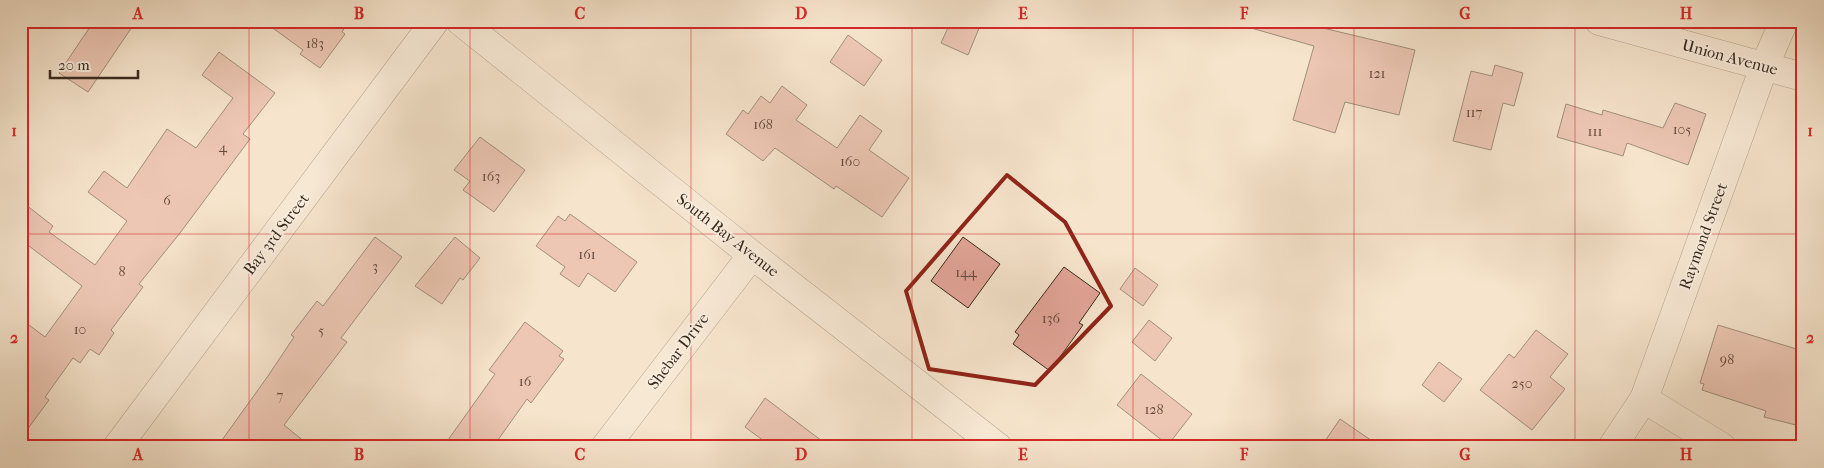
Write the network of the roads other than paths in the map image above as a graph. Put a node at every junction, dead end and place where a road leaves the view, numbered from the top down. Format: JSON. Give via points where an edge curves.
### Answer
{"nodes":[{"id":1,"x":435,"y":21,"type":"edge"},
{"id":2,"x":460,"y":21,"type":"edge"},
{"id":3,"x":1599,"y":21,"type":"edge"},
{"id":4,"x":1784,"y":21,"type":"edge"},
{"id":5,"x":1764,"y":67,"type":"junction"},
{"id":6,"x":1803,"y":77,"type":"edge"},
{"id":7,"x":752,"y":255,"type":"junction"},
{"id":8,"x":1644,"y":399,"type":"junction"},
{"id":9,"x":117,"y":447,"type":"edge"},
{"id":10,"x":605,"y":447,"type":"edge"},
{"id":11,"x":998,"y":447,"type":"edge"},
{"id":12,"x":1612,"y":447,"type":"edge"},
{"id":13,"x":1722,"y":447,"type":"edge"}],
"edges":[{"from":1,"to":9,"type":"street","name":"Bay 3rd Street"},
{"from":2,"to":7,"type":"street","name":"South Bay Avenue"},
{"from":3,"to":5,"type":"street","name":"Union Avenue"},
{"from":4,"to":5,"type":"street","name":"Raymond Street"},
{"from":5,"to":6,"type":"street","name":"Union Avenue"},
{"from":5,"to":8,"type":"street","name":"Raymond Street"},
{"from":7,"to":10,"type":"street","name":"Shebar Drive"},
{"from":7,"to":11,"type":"street","name":"South Bay Avenue"},
{"from":8,"to":12,"type":"street","name":"Raymond Street"},
{"from":8,"to":13,"type":"street"}]}
